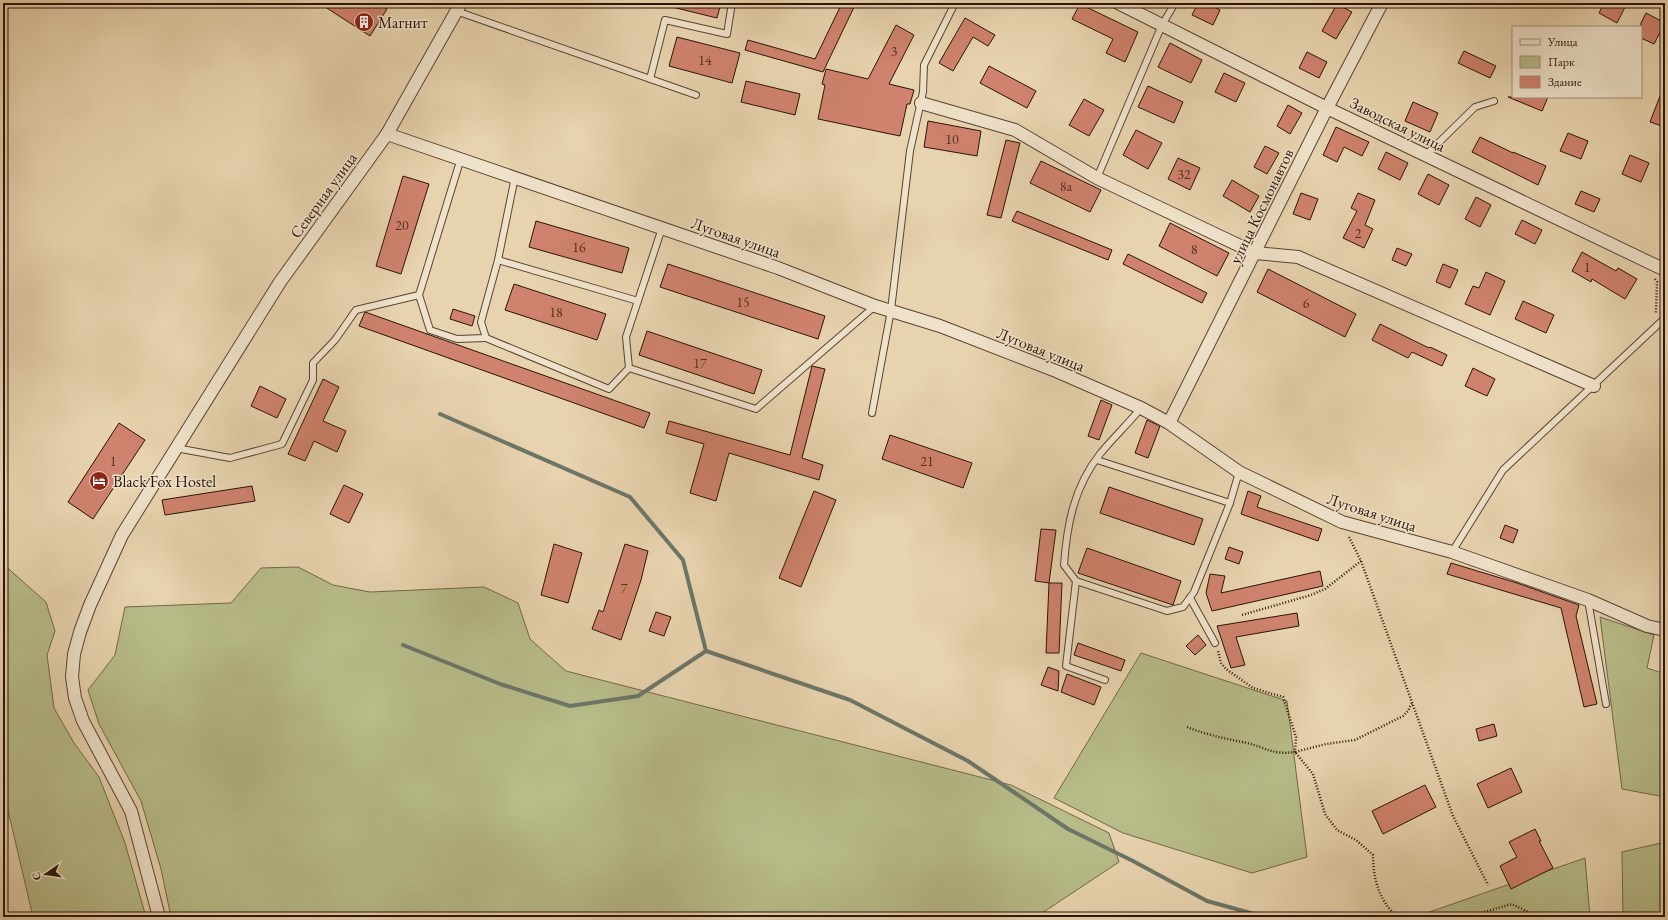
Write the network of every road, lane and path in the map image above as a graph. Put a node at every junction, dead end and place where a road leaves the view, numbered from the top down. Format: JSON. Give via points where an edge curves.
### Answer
{"nodes":[{"id":1,"x":732,"y":3,"type":"edge"},
{"id":2,"x":956,"y":3,"type":"edge"},
{"id":3,"x":1118,"y":3,"type":"edge"},
{"id":4,"x":1175,"y":3,"type":"edge"},
{"id":5,"x":1382,"y":3,"type":"edge"},
{"id":6,"x":458,"y":7,"type":"edge"},
{"id":7,"x":1162,"y":25,"type":"junction"},
{"id":8,"x":650,"y":79,"type":"junction"},
{"id":9,"x":696,"y":95,"type":"dead end"},
{"id":10,"x":1494,"y":101,"type":"dead end"},
{"id":11,"x":921,"y":103,"type":"junction"},
{"id":12,"x":1327,"y":108,"type":"junction"},
{"id":13,"x":387,"y":134,"type":"junction"},
{"id":14,"x":1426,"y":155,"type":"junction"},
{"id":15,"x":461,"y":158,"type":"junction"},
{"id":16,"x":515,"y":177,"type":"junction"},
{"id":17,"x":1097,"y":178,"type":"junction"},
{"id":18,"x":662,"y":228,"type":"junction"},
{"id":19,"x":1255,"y":253,"type":"junction"},
{"id":20,"x":498,"y":260,"type":"junction"},
{"id":21,"x":1665,"y":270,"type":"edge"},
{"id":22,"x":1654,"y":276,"type":"dead end"},
{"id":23,"x":419,"y":294,"type":"junction"},
{"id":24,"x":638,"y":301,"type":"junction"},
{"id":25,"x":875,"y":306,"type":"junction"},
{"id":26,"x":891,"y":310,"type":"junction"},
{"id":27,"x":1665,"y":318,"type":"edge"},
{"id":28,"x":1655,"y":326,"type":"junction"},
{"id":29,"x":486,"y":338,"type":"junction"},
{"id":30,"x":629,"y":368,"type":"junction"},
{"id":31,"x":1594,"y":386,"type":"junction"},
{"id":32,"x":1140,"y":408,"type":"junction"},
{"id":33,"x":872,"y":413,"type":"dead end"},
{"id":34,"x":1169,"y":423,"type":"junction"},
{"id":35,"x":175,"y":448,"type":"junction"},
{"id":36,"x":1097,"y":460,"type":"junction"},
{"id":37,"x":1238,"y":472,"type":"junction"},
{"id":38,"x":1230,"y":504,"type":"junction"},
{"id":39,"x":1342,"y":522,"type":"junction"},
{"id":40,"x":1452,"y":552,"type":"junction"},
{"id":41,"x":1361,"y":561,"type":"junction"},
{"id":42,"x":1076,"y":581,"type":"junction"},
{"id":43,"x":1190,"y":598,"type":"junction"},
{"id":44,"x":1588,"y":600,"type":"junction"},
{"id":45,"x":1242,"y":615,"type":"dead end"},
{"id":46,"x":1665,"y":630,"type":"edge"},
{"id":47,"x":1215,"y":643,"type":"joint"},
{"id":48,"x":1105,"y":680,"type":"dead end"},
{"id":49,"x":1413,"y":703,"type":"junction"},
{"id":50,"x":1606,"y":704,"type":"dead end"},
{"id":51,"x":1187,"y":727,"type":"dead end"},
{"id":52,"x":1295,"y":752,"type":"junction"},
{"id":53,"x":1488,"y":885,"type":"dead end"},
{"id":54,"x":159,"y":917,"type":"edge"},
{"id":55,"x":1398,"y":917,"type":"edge"},
{"id":56,"x":1467,"y":917,"type":"edge"},
{"id":57,"x":1531,"y":917,"type":"edge"}],
"edges":[{"from":1,"to":8,"type":"lane","via":[[727,34],[666,20]]},
{"from":2,"to":11,"type":"lane","via":[[924,65]]},
{"from":3,"to":7,"type":"street","name":"Заводская улица"},
{"from":4,"to":7,"type":"lane"},
{"from":5,"to":12,"type":"street","name":"улица Космонавтов"},
{"from":6,"to":8,"type":"lane"},
{"from":6,"to":13,"type":"street","name":"Северная улица"},
{"from":7,"to":12,"type":"street","name":"Заводская улица"},
{"from":7,"to":17,"type":"lane"},
{"from":8,"to":9,"type":"lane"},
{"from":10,"to":14,"type":"lane","via":[[1475,107]]},
{"from":11,"to":17,"type":"street","via":[[1015,130]]},
{"from":11,"to":26,"type":"lane","via":[[910,151]]},
{"from":12,"to":14,"type":"street","name":"Заводская улица"},
{"from":12,"to":19,"type":"street","name":"улица Космонавтов"},
{"from":13,"to":15,"type":"street","name":"Луговая улица"},
{"from":13,"to":35,"type":"street","name":"Северная улица","via":[[280,282]]},
{"from":14,"to":21,"type":"street","name":"Заводская улица"},
{"from":15,"to":16,"type":"street","name":"Луговая улица"},
{"from":15,"to":23,"type":"lane"},
{"from":16,"to":18,"type":"street","name":"Луговая улица"},
{"from":16,"to":20,"type":"lane"},
{"from":17,"to":19,"type":"street"},
{"from":18,"to":24,"type":"lane"},
{"from":18,"to":25,"type":"street","name":"Луговая улица","via":[[778,268]]},
{"from":19,"to":31,"type":"street","via":[[1298,257]]},
{"from":19,"to":34,"type":"street","name":"улица Космонавтов"},
{"from":20,"to":24,"type":"lane"},
{"from":20,"to":29,"type":"lane","via":[[481,322]]},
{"from":22,"to":28,"type":"path","via":[[1657,282]]},
{"from":23,"to":29,"type":"lane","via":[[430,330],[457,339]]},
{"from":23,"to":35,"type":"lane","via":[[356,310],[335,340],[313,363],[313,380],[282,444],[230,458]]},
{"from":24,"to":30,"type":"lane","via":[[626,337]]},
{"from":25,"to":26,"type":"street","name":"Луговая улица"},
{"from":25,"to":30,"type":"lane","via":[[756,409]]},
{"from":26,"to":32,"type":"street","name":"Луговая улица","via":[[1056,371]]},
{"from":26,"to":33,"type":"lane"},
{"from":27,"to":28,"type":"lane"},
{"from":28,"to":31,"type":"lane"},
{"from":29,"to":30,"type":"lane","via":[[609,388]]},
{"from":31,"to":40,"type":"lane","via":[[1503,470]]},
{"from":32,"to":34,"type":"street","name":"Луговая улица"},
{"from":32,"to":36,"type":"lane"},
{"from":34,"to":37,"type":"street","name":"Луговая улица"},
{"from":35,"to":54,"type":"street","name":"Северная улица","via":[[122,535],[90,605],[74,654],[72,677],[75,698],[83,721],[130,811]]},
{"from":36,"to":38,"type":"lane"},
{"from":36,"to":42,"type":"lane","via":[[1075,496],[1066,536],[1064,565]]},
{"from":37,"to":38,"type":"lane"},
{"from":37,"to":39,"type":"street","name":"Луговая улица"},
{"from":38,"to":43,"type":"lane"},
{"from":39,"to":40,"type":"street","name":"Луговая улица"},
{"from":39,"to":41,"type":"path"},
{"from":40,"to":44,"type":"street","name":"Луговая улица"},
{"from":41,"to":45,"type":"path","via":[[1324,589]]},
{"from":41,"to":49,"type":"path"},
{"from":42,"to":43,"type":"lane","via":[[1167,611],[1183,607]]},
{"from":42,"to":48,"type":"lane","via":[[1066,666]]},
{"from":43,"to":47,"type":"lane"},
{"from":44,"to":46,"type":"street","name":"Луговая улица","via":[[1647,626]]},
{"from":44,"to":50,"type":"lane"},
{"from":47,"to":52,"type":"path","via":[[1221,663],[1226,669],[1253,688],[1284,699],[1296,737]]},
{"from":49,"to":52,"type":"path","via":[[1403,716],[1362,737]]},
{"from":49,"to":53,"type":"path","via":[[1454,816]]},
{"from":51,"to":52,"type":"path","via":[[1273,753]]},
{"from":52,"to":55,"type":"path","via":[[1313,774],[1325,814],[1337,830],[1356,840],[1373,855],[1374,879],[1388,908]]},
{"from":56,"to":57,"type":"path","via":[[1512,904],[1530,913]]}]}
